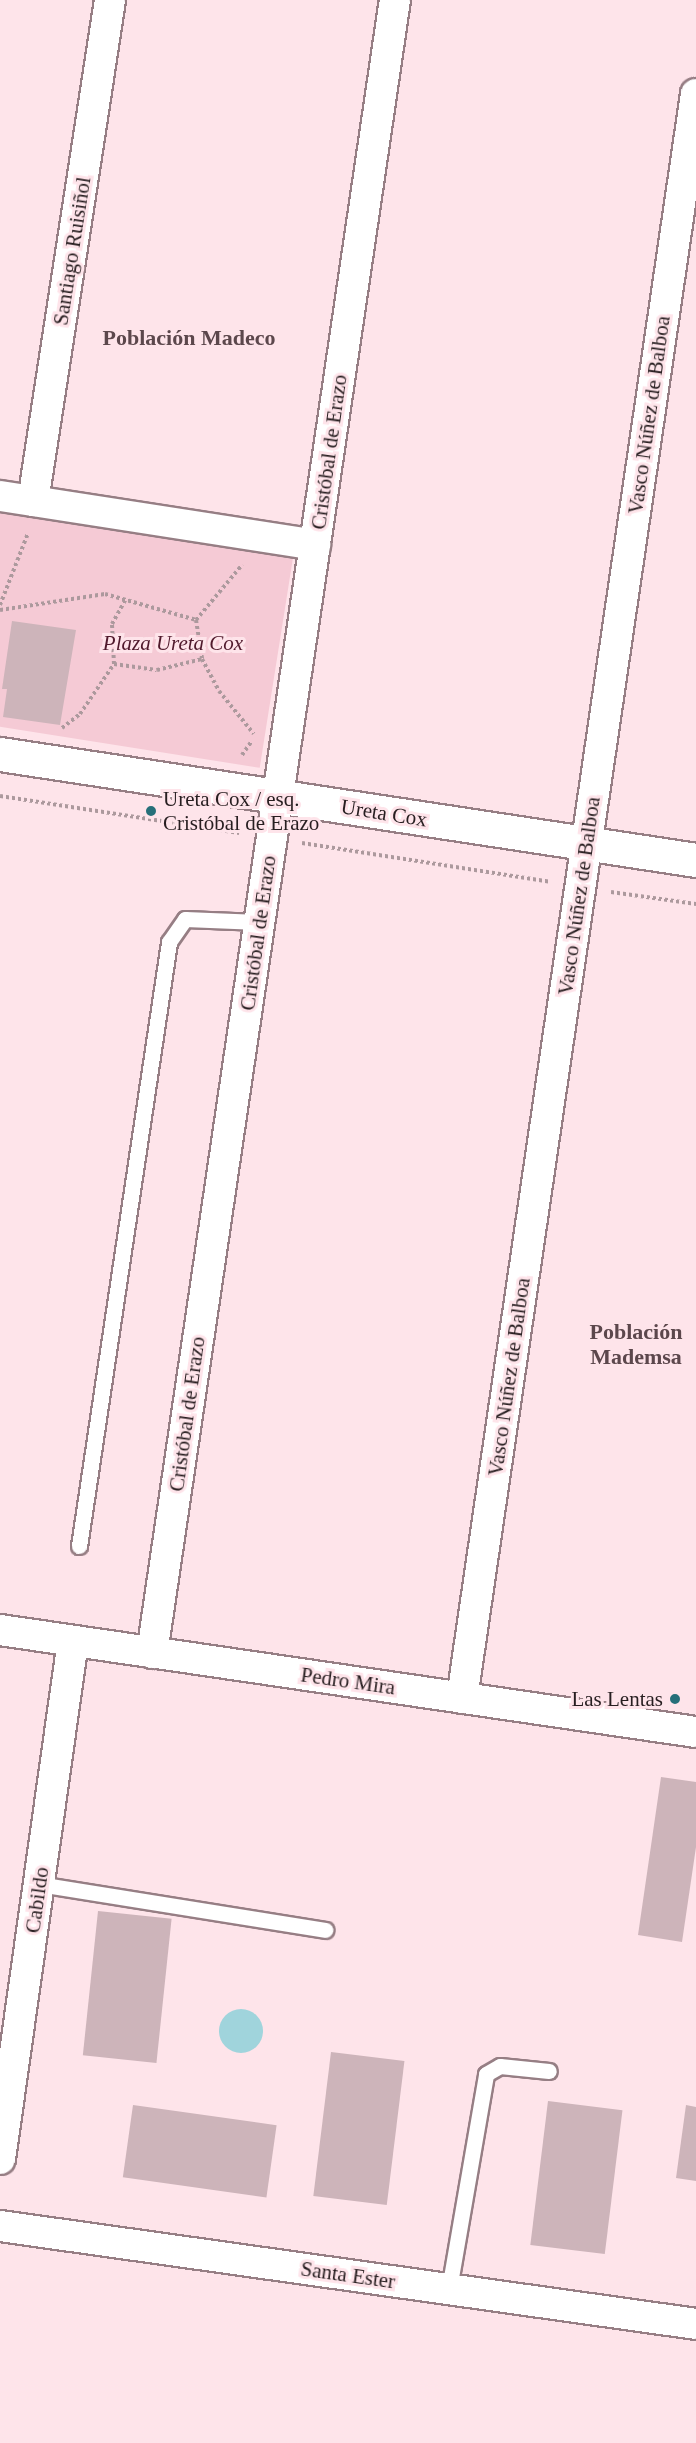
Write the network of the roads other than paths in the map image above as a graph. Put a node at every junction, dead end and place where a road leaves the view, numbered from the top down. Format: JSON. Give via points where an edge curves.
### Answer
{"nodes":[{"id":1,"x":110,"y":0,"type":"edge"},
{"id":2,"x":395,"y":0,"type":"edge"},
{"id":3,"x":696,"y":94,"type":"edge"},
{"id":4,"x":0,"y":496,"type":"edge"},
{"id":5,"x":33,"y":501,"type":"junction"},
{"id":6,"x":315,"y":545,"type":"junction"},
{"id":7,"x":12,"y":756,"type":"edge"},
{"id":8,"x":278,"y":797,"type":"junction"},
{"id":9,"x":587,"y":844,"type":"junction"},
{"id":10,"x":696,"y":860,"type":"edge"},
{"id":11,"x":260,"y":922,"type":"junction"},
{"id":12,"x":79,"y":1546,"type":"dead end"},
{"id":13,"x":0,"y":1630,"type":"edge"},
{"id":14,"x":73,"y":1641,"type":"junction"},
{"id":15,"x":152,"y":1653,"type":"junction"},
{"id":16,"x":462,"y":1698,"type":"junction"},
{"id":17,"x":696,"y":1732,"type":"edge"},
{"id":18,"x":39,"y":1884,"type":"junction"},
{"id":19,"x":325,"y":1930,"type":"dead end"},
{"id":20,"x":6,"y":2067,"type":"edge"},
{"id":21,"x":549,"y":2071,"type":"dead end"},
{"id":22,"x":0,"y":2160,"type":"edge"},
{"id":23,"x":0,"y":2226,"type":"edge"},
{"id":24,"x":449,"y":2289,"type":"junction"},
{"id":25,"x":696,"y":2324,"type":"edge"}],
"edges":[{"from":1,"to":5,"type":"street","name":"Santiago Ruisiñol"},
{"from":2,"to":6,"type":"street","name":"Cristóbal de Erazo"},
{"from":3,"to":9,"type":"street","name":"Vasco Núñez de Balboa"},
{"from":4,"to":5,"type":"street"},
{"from":5,"to":6,"type":"street"},
{"from":6,"to":8,"type":"street","name":"Cristóbal de Erazo"},
{"from":7,"to":8,"type":"street","name":"Ureta Cox"},
{"from":8,"to":9,"type":"street","name":"Ureta Cox"},
{"from":8,"to":11,"type":"street","name":"Cristóbal de Erazo"},
{"from":9,"to":10,"type":"street","name":"Ureta Cox"},
{"from":9,"to":16,"type":"street","name":"Vasco Núñez de Balboa"},
{"from":11,"to":12,"type":"lane","via":[[185,919],[170,942]]},
{"from":11,"to":15,"type":"street","name":"Cristóbal de Erazo"},
{"from":13,"to":14,"type":"street","name":"Pedro Mira"},
{"from":14,"to":15,"type":"street","name":"Pedro Mira"},
{"from":14,"to":18,"type":"street","name":"Cabildo"},
{"from":15,"to":16,"type":"street","name":"Pedro Mira"},
{"from":16,"to":17,"type":"street","name":"Pedro Mira"},
{"from":18,"to":19,"type":"lane"},
{"from":18,"to":20,"type":"street","name":"Cabildo"},
{"from":20,"to":22,"type":"street","name":"Cabildo"},
{"from":21,"to":24,"type":"lane","via":[[500,2066],[486,2074]]},
{"from":23,"to":24,"type":"street","name":"Santa Ester"},
{"from":24,"to":25,"type":"street","name":"Santa Ester"}]}
